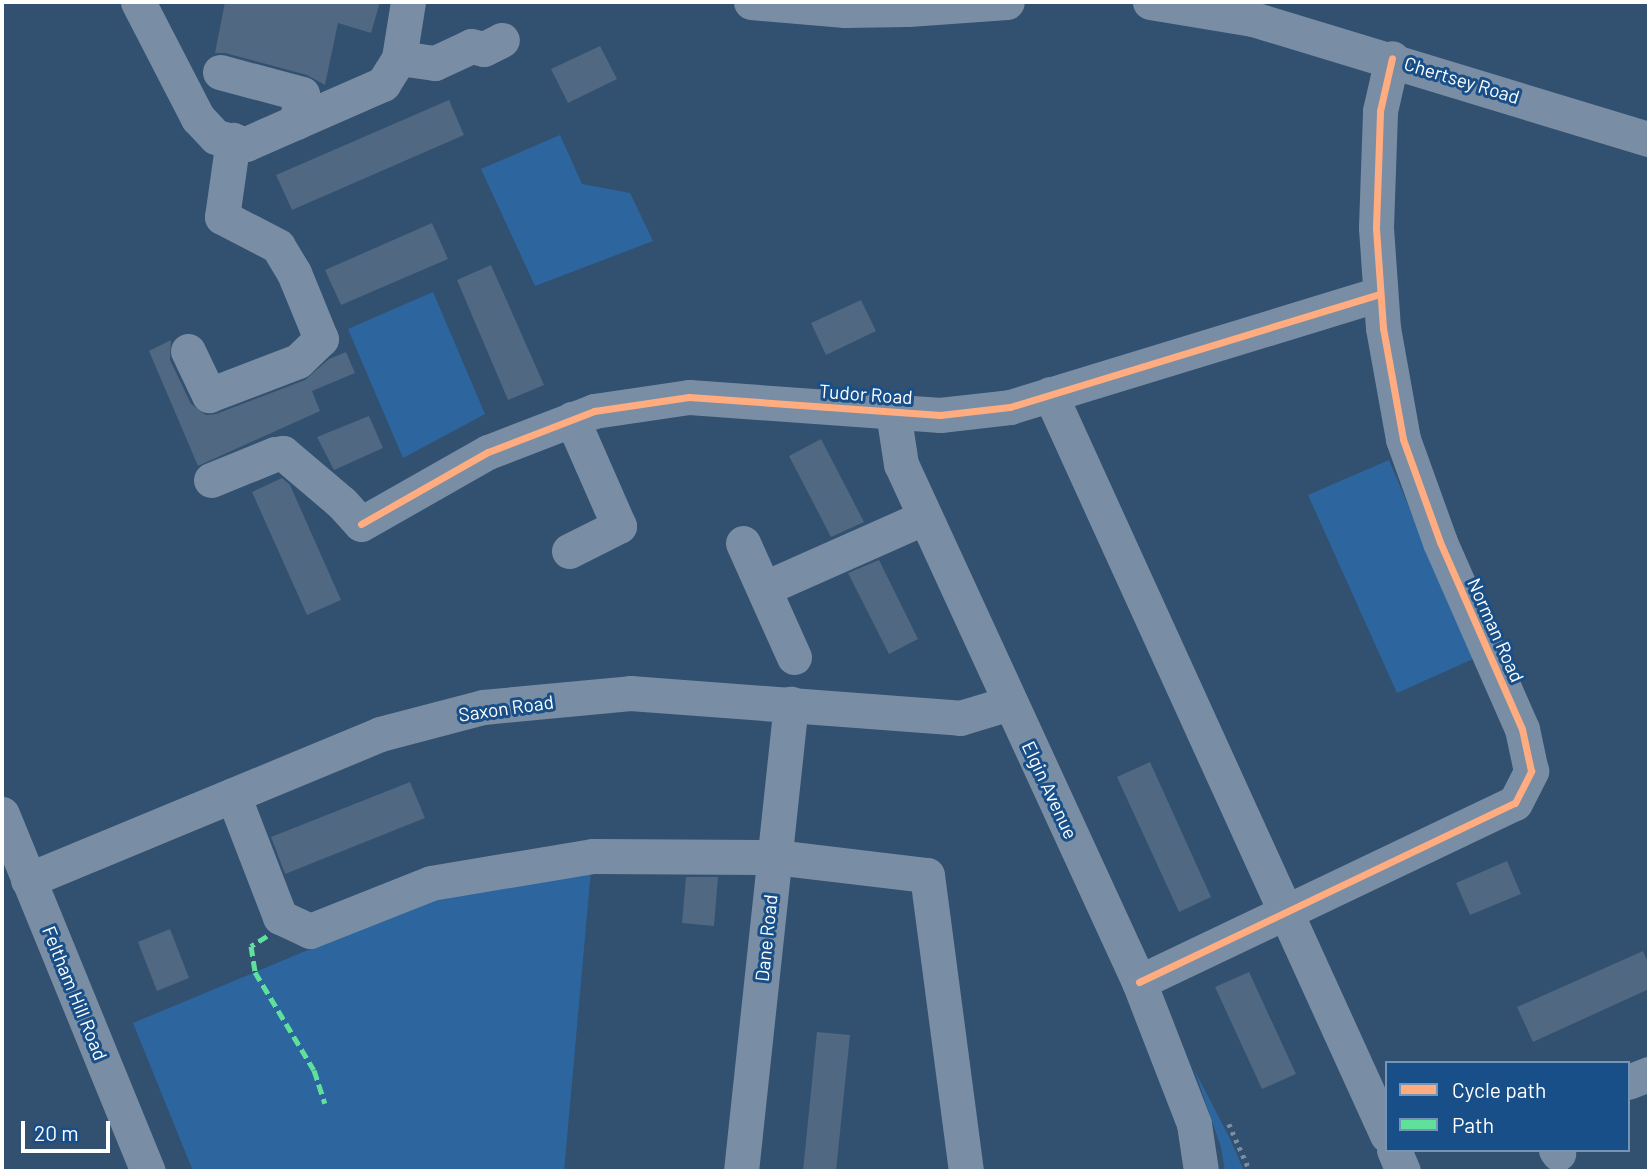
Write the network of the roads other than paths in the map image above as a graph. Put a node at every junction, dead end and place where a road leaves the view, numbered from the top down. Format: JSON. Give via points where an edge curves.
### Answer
{"nodes":[{"id":1,"x":138,"y":2,"type":"edge"},
{"id":2,"x":408,"y":2,"type":"edge"},
{"id":3,"x":751,"y":2,"type":"edge"},
{"id":4,"x":1007,"y":2,"type":"edge"},
{"id":5,"x":1150,"y":2,"type":"edge"},
{"id":6,"x":502,"y":40,"type":"dead end"},
{"id":7,"x":399,"y":58,"type":"junction"},
{"id":8,"x":1392,"y":58,"type":"junction"},
{"id":9,"x":220,"y":72,"type":"dead end"},
{"id":10,"x":296,"y":122,"type":"junction"},
{"id":11,"x":1649,"y":139,"type":"edge"},
{"id":12,"x":233,"y":141,"type":"junction"},
{"id":13,"x":1380,"y":294,"type":"junction"},
{"id":14,"x":188,"y":351,"type":"dead end"},
{"id":15,"x":1050,"y":394,"type":"junction"},
{"id":16,"x":893,"y":412,"type":"junction"},
{"id":17,"x":572,"y":419,"type":"junction"},
{"id":18,"x":211,"y":480,"type":"dead end"},
{"id":19,"x":925,"y":517,"type":"junction"},
{"id":20,"x":743,"y":543,"type":"dead end"},
{"id":21,"x":569,"y":551,"type":"dead end"},
{"id":22,"x":765,"y":588,"type":"junction"},
{"id":23,"x":794,"y":657,"type":"dead end"},
{"id":24,"x":1010,"y":703,"type":"junction"},
{"id":25,"x":791,"y":704,"type":"junction"},
{"id":26,"x":233,"y":795,"type":"junction"},
{"id":27,"x":2,"y":814,"type":"edge"},
{"id":28,"x":775,"y":857,"type":"junction"},
{"id":29,"x":28,"y":880,"type":"junction"},
{"id":30,"x":1286,"y":912,"type":"junction"},
{"id":31,"x":1139,"y":982,"type":"junction"},
{"id":32,"x":1649,"y":1074,"type":"edge"},
{"id":33,"x":1630,"y":1081,"type":"edge"},
{"id":34,"x":1385,"y":1131,"type":"edge"},
{"id":35,"x":1395,"y":1152,"type":"edge"},
{"id":36,"x":148,"y":1171,"type":"edge"},
{"id":37,"x":741,"y":1171,"type":"edge"},
{"id":38,"x":965,"y":1171,"type":"edge"},
{"id":39,"x":1201,"y":1171,"type":"edge"},
{"id":40,"x":1404,"y":1171,"type":"edge"}],
"edges":[{"from":1,"to":12,"type":"street","via":[[198,118],[216,137]]},
{"from":2,"to":7,"type":"street"},
{"from":3,"to":4,"type":"street","via":[[883,10]]},
{"from":5,"to":8,"type":"street","name":"Chertsey Road","via":[[1253,19]]},
{"from":6,"to":7,"type":"street","via":[[484,49],[471,46],[435,63]]},
{"from":7,"to":10,"type":"street","via":[[383,84]]},
{"from":8,"to":11,"type":"street","name":"Chertsey Road"},
{"from":8,"to":13,"type":"street","name":"Norman Road","via":[[1380,111],[1376,227]]},
{"from":9,"to":10,"type":"street","via":[[302,94]]},
{"from":10,"to":12,"type":"street","via":[[246,144]]},
{"from":12,"to":14,"type":"street","via":[[222,217],[278,246],[321,339],[298,361],[209,395]]},
{"from":13,"to":15,"type":"street","name":"Tudor Road"},
{"from":13,"to":30,"type":"street","name":"Norman Road","via":[[1403,439],[1440,542],[1522,729],[1531,771],[1515,803]]},
{"from":15,"to":16,"type":"street","name":"Tudor Road","via":[[1010,407],[940,415]]},
{"from":15,"to":30,"type":"street"},
{"from":16,"to":17,"type":"street","name":"Tudor Road","via":[[689,397],[594,411]]},
{"from":16,"to":19,"type":"street","name":"Elgin Avenue","via":[[901,464]]},
{"from":17,"to":18,"type":"street","name":"Tudor Road","via":[[488,452],[361,524],[283,453]]},
{"from":17,"to":21,"type":"street","via":[[619,526]]},
{"from":19,"to":22,"type":"street"},
{"from":19,"to":24,"type":"street","name":"Elgin Avenue"},
{"from":20,"to":22,"type":"street"},
{"from":22,"to":23,"type":"street"},
{"from":24,"to":25,"type":"street","name":"Saxon Road","via":[[960,718]]},
{"from":24,"to":31,"type":"street","name":"Elgin Avenue"},
{"from":25,"to":26,"type":"street","name":"Saxon Road","via":[[630,694],[483,707],[380,734]]},
{"from":25,"to":28,"type":"street","name":"Dane Road"},
{"from":26,"to":28,"type":"street","via":[[280,917],[310,931],[430,883],[593,856]]},
{"from":26,"to":29,"type":"street","name":"Saxon Road"},
{"from":27,"to":29,"type":"street","name":"Feltham Hill Road"},
{"from":28,"to":37,"type":"street","name":"Dane Road"},
{"from":28,"to":38,"type":"street","via":[[927,875]]},
{"from":29,"to":36,"type":"street","name":"Feltham Hill Road"},
{"from":30,"to":31,"type":"street","name":"Norman Road"},
{"from":30,"to":34,"type":"street"},
{"from":31,"to":39,"type":"street","name":"Elgin Avenue","via":[[1194,1124]]},
{"from":32,"to":33,"type":"street"},
{"from":35,"to":40,"type":"street"}]}
